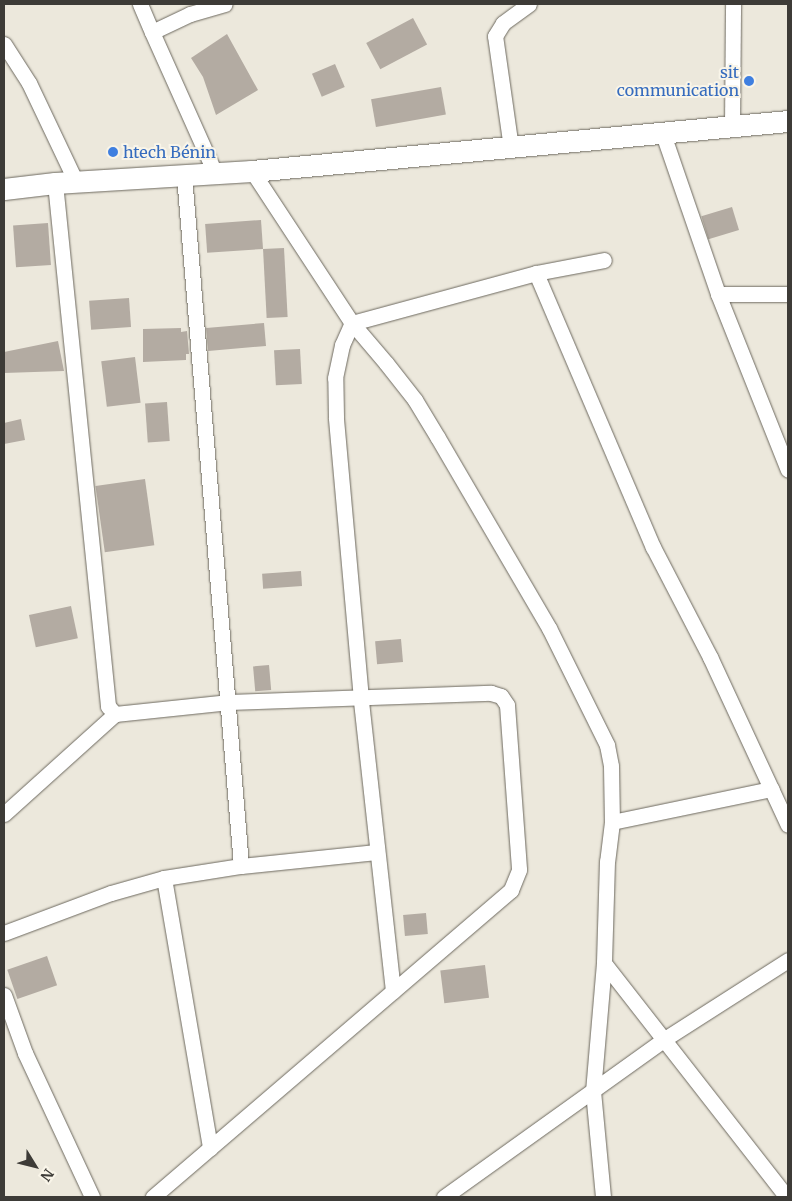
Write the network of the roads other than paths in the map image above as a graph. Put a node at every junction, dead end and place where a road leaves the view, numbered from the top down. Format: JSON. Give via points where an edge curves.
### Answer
{"nodes":[{"id":1,"x":140,"y":4,"type":"edge"},
{"id":2,"x":225,"y":4,"type":"edge"},
{"id":3,"x":529,"y":4,"type":"edge"},
{"id":4,"x":733,"y":4,"type":"edge"},
{"id":5,"x":152,"y":32,"type":"junction"},
{"id":6,"x":4,"y":44,"type":"edge"},
{"id":7,"x":788,"y":121,"type":"edge"},
{"id":8,"x":732,"y":126,"type":"junction"},
{"id":9,"x":663,"y":134,"type":"junction"},
{"id":10,"x":511,"y":148,"type":"junction"},
{"id":11,"x":252,"y":171,"type":"junction"},
{"id":12,"x":215,"y":173,"type":"junction"},
{"id":13,"x":184,"y":176,"type":"junction"},
{"id":14,"x":76,"y":182,"type":"junction"},
{"id":15,"x":55,"y":183,"type":"junction"},
{"id":16,"x":4,"y":189,"type":"edge"},
{"id":17,"x":604,"y":260,"type":"dead end"},
{"id":18,"x":536,"y":273,"type":"junction"},
{"id":19,"x":718,"y":294,"type":"junction"},
{"id":20,"x":788,"y":294,"type":"edge"},
{"id":21,"x":352,"y":324,"type":"junction"},
{"id":22,"x":788,"y":470,"type":"edge"},
{"id":23,"x":361,"y":699,"type":"junction"},
{"id":24,"x":229,"y":702,"type":"junction"},
{"id":25,"x":115,"y":714,"type":"junction"},
{"id":26,"x":772,"y":789,"type":"junction"},
{"id":27,"x":4,"y":814,"type":"edge"},
{"id":28,"x":612,"y":822,"type":"junction"},
{"id":29,"x":788,"y":825,"type":"edge"},
{"id":30,"x":376,"y":852,"type":"junction"},
{"id":31,"x":242,"y":866,"type":"junction"},
{"id":32,"x":164,"y":878,"type":"junction"},
{"id":33,"x":4,"y":933,"type":"edge"},
{"id":34,"x":788,"y":960,"type":"edge"},
{"id":35,"x":604,"y":963,"type":"junction"},
{"id":36,"x":393,"y":991,"type":"junction"},
{"id":37,"x":4,"y":994,"type":"edge"},
{"id":38,"x":664,"y":1040,"type":"junction"},
{"id":39,"x":593,"y":1092,"type":"junction"},
{"id":40,"x":210,"y":1148,"type":"junction"},
{"id":41,"x":92,"y":1197,"type":"edge"},
{"id":42,"x":153,"y":1197,"type":"edge"},
{"id":43,"x":444,"y":1197,"type":"edge"},
{"id":44,"x":603,"y":1197,"type":"edge"},
{"id":45,"x":787,"y":1197,"type":"edge"}],
"edges":[{"from":1,"to":5,"type":"street"},
{"from":2,"to":5,"type":"street","via":[[190,14]]},
{"from":3,"to":10,"type":"street","via":[[502,23],[495,36]]},
{"from":4,"to":8,"type":"street"},
{"from":5,"to":12,"type":"street"},
{"from":6,"to":14,"type":"street","via":[[29,83]]},
{"from":7,"to":8,"type":"street"},
{"from":8,"to":9,"type":"street"},
{"from":9,"to":10,"type":"street"},
{"from":9,"to":19,"type":"street"},
{"from":10,"to":11,"type":"street"},
{"from":11,"to":12,"type":"street"},
{"from":11,"to":21,"type":"street"},
{"from":12,"to":13,"type":"street"},
{"from":13,"to":14,"type":"street"},
{"from":13,"to":24,"type":"street"},
{"from":14,"to":15,"type":"street"},
{"from":15,"to":16,"type":"street"},
{"from":15,"to":25,"type":"street","via":[[108,706]]},
{"from":17,"to":18,"type":"street"},
{"from":18,"to":21,"type":"street"},
{"from":18,"to":26,"type":"street","via":[[652,547],[710,657]]},
{"from":19,"to":20,"type":"street"},
{"from":19,"to":22,"type":"street"},
{"from":21,"to":23,"type":"street","via":[[342,345],[336,378],[336,417]]},
{"from":21,"to":28,"type":"street","via":[[414,400],[549,628],[607,745],[611,766]]},
{"from":23,"to":24,"type":"street"},
{"from":23,"to":30,"type":"street"},
{"from":23,"to":36,"type":"street","via":[[491,693],[501,696],[508,704],[519,870],[516,880],[503,899]]},
{"from":24,"to":25,"type":"street"},
{"from":24,"to":31,"type":"street"},
{"from":25,"to":27,"type":"street"},
{"from":26,"to":28,"type":"street"},
{"from":26,"to":29,"type":"street"},
{"from":28,"to":35,"type":"street"},
{"from":30,"to":31,"type":"street"},
{"from":30,"to":36,"type":"street"},
{"from":31,"to":32,"type":"street"},
{"from":32,"to":33,"type":"street","via":[[111,893]]},
{"from":32,"to":40,"type":"street"},
{"from":34,"to":38,"type":"street"},
{"from":35,"to":38,"type":"street"},
{"from":35,"to":39,"type":"street"},
{"from":36,"to":40,"type":"street"},
{"from":37,"to":41,"type":"street","via":[[25,1053]]},
{"from":38,"to":39,"type":"street"},
{"from":38,"to":45,"type":"street"},
{"from":39,"to":43,"type":"street"},
{"from":39,"to":44,"type":"street"},
{"from":40,"to":42,"type":"street"}]}
